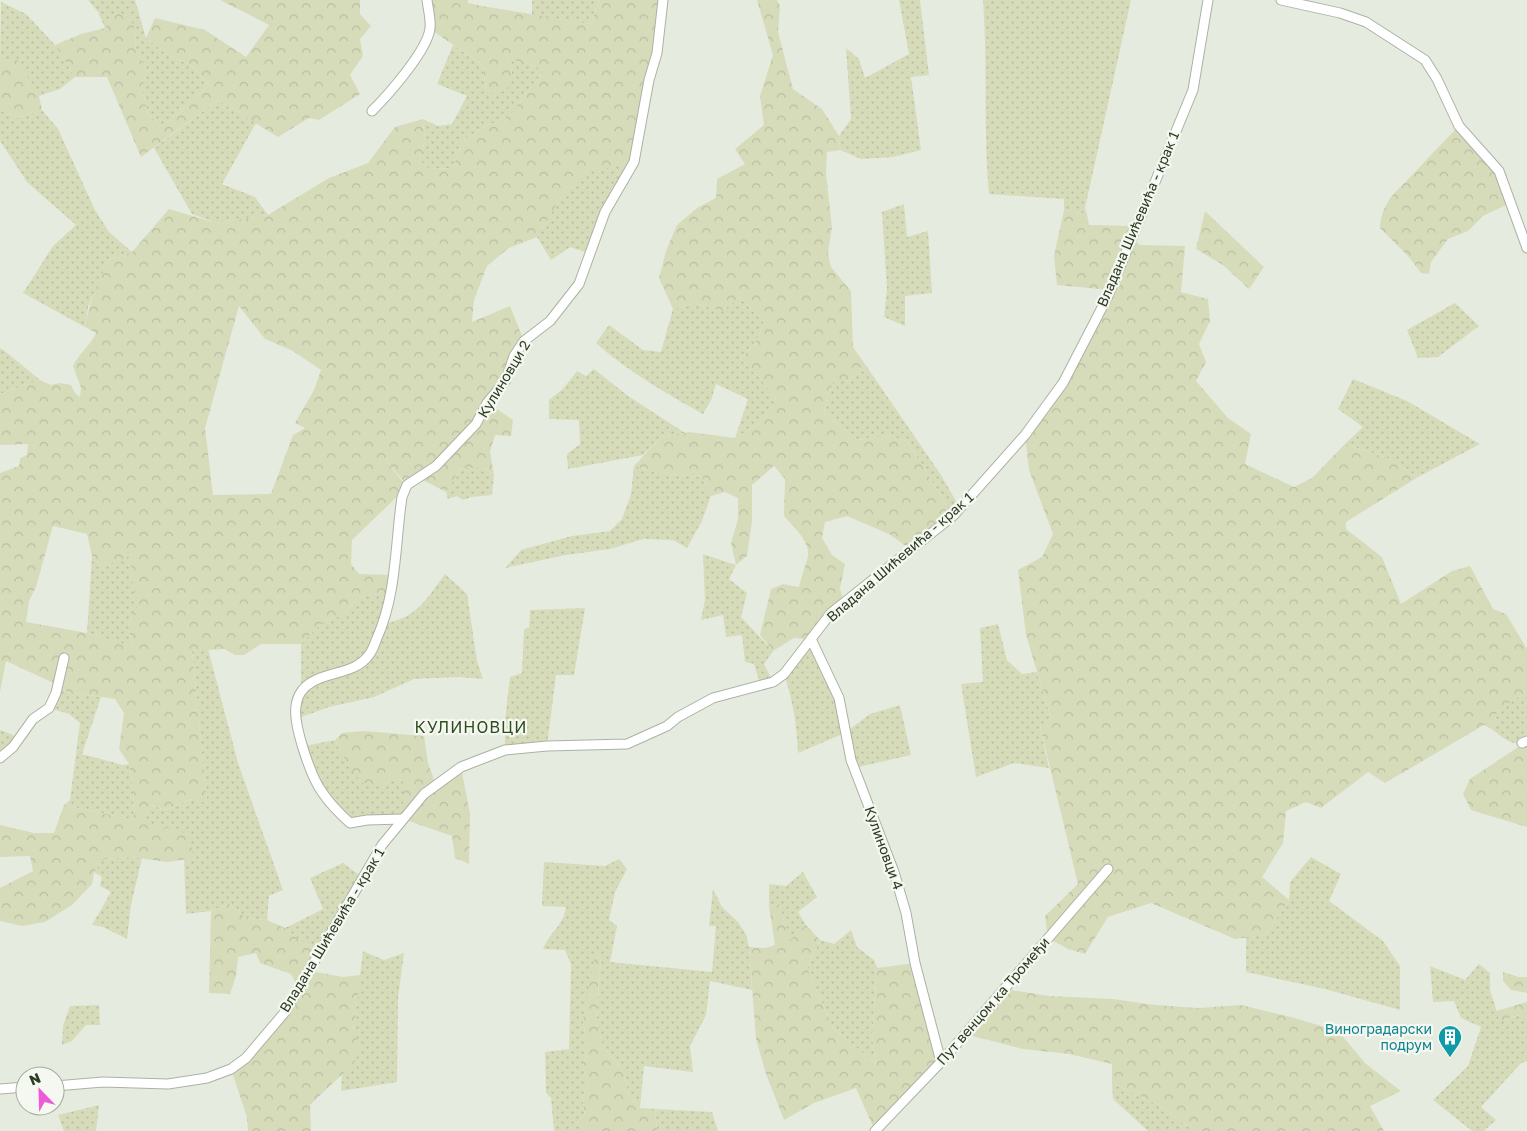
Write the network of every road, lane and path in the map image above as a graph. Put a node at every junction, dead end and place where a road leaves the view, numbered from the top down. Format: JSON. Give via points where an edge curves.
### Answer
{"nodes":[{"id":1,"x":427,"y":0,"type":"edge"},
{"id":2,"x":663,"y":0,"type":"edge"},
{"id":3,"x":1208,"y":0,"type":"edge"},
{"id":4,"x":1282,"y":0,"type":"edge"},
{"id":5,"x":372,"y":111,"type":"dead end"},
{"id":6,"x":1527,"y":248,"type":"edge"},
{"id":7,"x":811,"y":639,"type":"junction"},
{"id":8,"x":64,"y":658,"type":"dead end"},
{"id":9,"x":0,"y":758,"type":"edge"},
{"id":10,"x":403,"y":819,"type":"junction"},
{"id":11,"x":1108,"y":868,"type":"dead end"},
{"id":12,"x":941,"y":1062,"type":"junction"},
{"id":13,"x":65,"y":1085,"type":"edge"},
{"id":14,"x":15,"y":1088,"type":"edge"},
{"id":15,"x":0,"y":1089,"type":"edge"},
{"id":16,"x":875,"y":1131,"type":"edge"}],
"edges":[{"from":1,"to":5,"type":"street","via":[[430,29],[415,60]]},
{"from":2,"to":10,"type":"street","name":"Кулиновци 2","via":[[657,53],[634,162],[597,229],[579,284],[550,320],[524,341],[514,356],[506,380],[487,403],[476,424],[436,466],[408,485],[402,497],[391,592],[383,624],[369,655],[357,666],[313,681],[301,691],[296,706],[296,719],[306,753],[321,790],[338,812],[350,823]]},
{"from":3,"to":7,"type":"street","name":"Владана Шићевића - крак 1","via":[[1193,90],[1108,296],[1063,383],[1025,435],[953,516],[850,597]]},
{"from":4,"to":6,"type":"street","via":[[1366,22],[1425,60],[1438,79],[1459,126],[1499,171]]},
{"from":7,"to":10,"type":"street","name":"Владана Шићевића - крак 1","via":[[784,674],[773,682],[713,698],[666,726],[627,744],[505,750],[461,767],[424,794]]},
{"from":7,"to":12,"type":"street","name":"Кулиновци 4","via":[[839,698],[851,760],[894,872]]},
{"from":8,"to":9,"type":"street","via":[[49,708],[33,719],[14,747]]},
{"from":10,"to":13,"type":"street","name":"Владана Шићевића - крак 1","via":[[362,877],[285,1012],[246,1058],[218,1075],[168,1084],[103,1082]]},
{"from":11,"to":12,"type":"street","name":"Пут венцом ка Тромеђи"},
{"from":12,"to":16,"type":"street","name":"Пут венцом ка Тромеђи"},
{"from":14,"to":15,"type":"street"}]}
